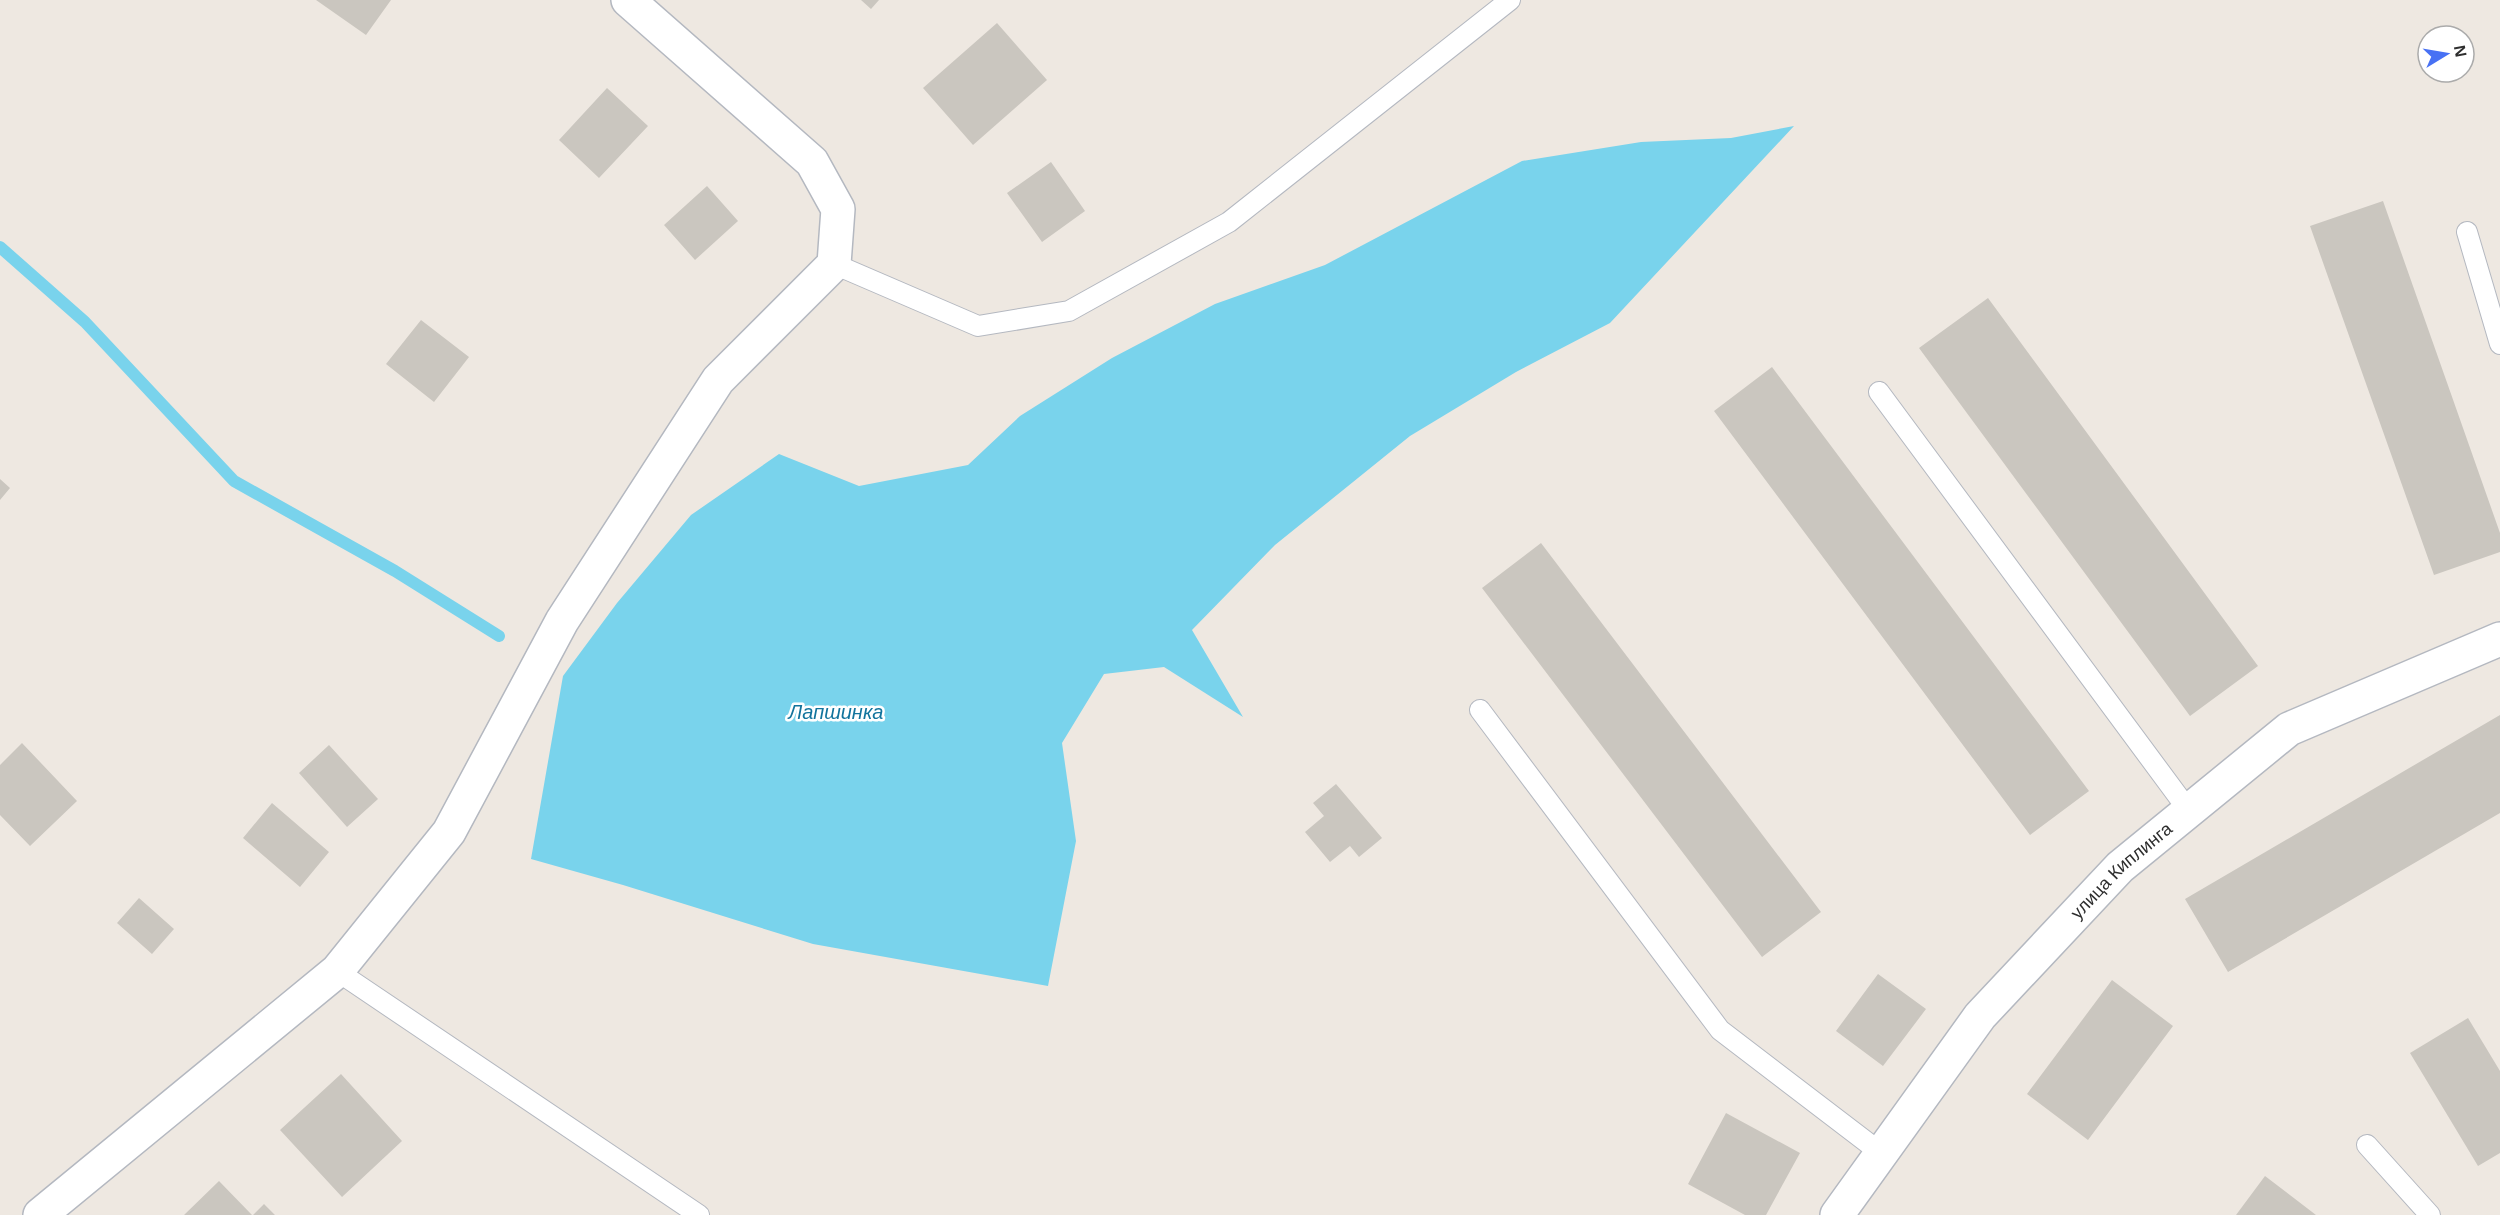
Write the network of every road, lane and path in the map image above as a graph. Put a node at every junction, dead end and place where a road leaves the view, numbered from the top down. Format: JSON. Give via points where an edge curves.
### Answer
{"nodes":[{"id":1,"x":628,"y":0,"type":"edge"},
{"id":2,"x":1510,"y":0,"type":"edge"},
{"id":3,"x":2467,"y":232,"type":"dead end"},
{"id":4,"x":834,"y":264,"type":"junction"},
{"id":5,"x":2500,"y":344,"type":"edge"},
{"id":6,"x":1879,"y":392,"type":"dead end"},
{"id":7,"x":2500,"y":639,"type":"edge"},
{"id":8,"x":1480,"y":710,"type":"dead end"},
{"id":9,"x":2189,"y":811,"type":"junction"},
{"id":10,"x":337,"y":971,"type":"junction"},
{"id":11,"x":2367,"y":1145,"type":"dead end"},
{"id":12,"x":1881,"y":1153,"type":"junction"},
{"id":13,"x":40,"y":1215,"type":"edge"},
{"id":14,"x":699,"y":1215,"type":"edge"},
{"id":15,"x":1837,"y":1215,"type":"edge"},
{"id":16,"x":2430,"y":1215,"type":"edge"}],
"edges":[{"from":1,"to":4,"type":"street","via":[[812,162],[838,210]]},
{"from":2,"to":4,"type":"lane","via":[[1229,222],[1069,311],[978,326]]},
{"from":3,"to":5,"type":"lane"},
{"from":4,"to":10,"type":"street","via":[[718,380],[562,621],[449,832]]},
{"from":6,"to":9,"type":"lane"},
{"from":7,"to":9,"type":"street","name":"улица Киплинга","via":[[2289,729]]},
{"from":8,"to":12,"type":"lane","via":[[1720,1030]]},
{"from":9,"to":12,"type":"street","name":"улица Киплинга","via":[[2120,867],[1980,1016]]},
{"from":10,"to":13,"type":"street"},
{"from":10,"to":14,"type":"lane"},
{"from":11,"to":16,"type":"lane"},
{"from":12,"to":15,"type":"street","name":"улица Киплинга"}]}
